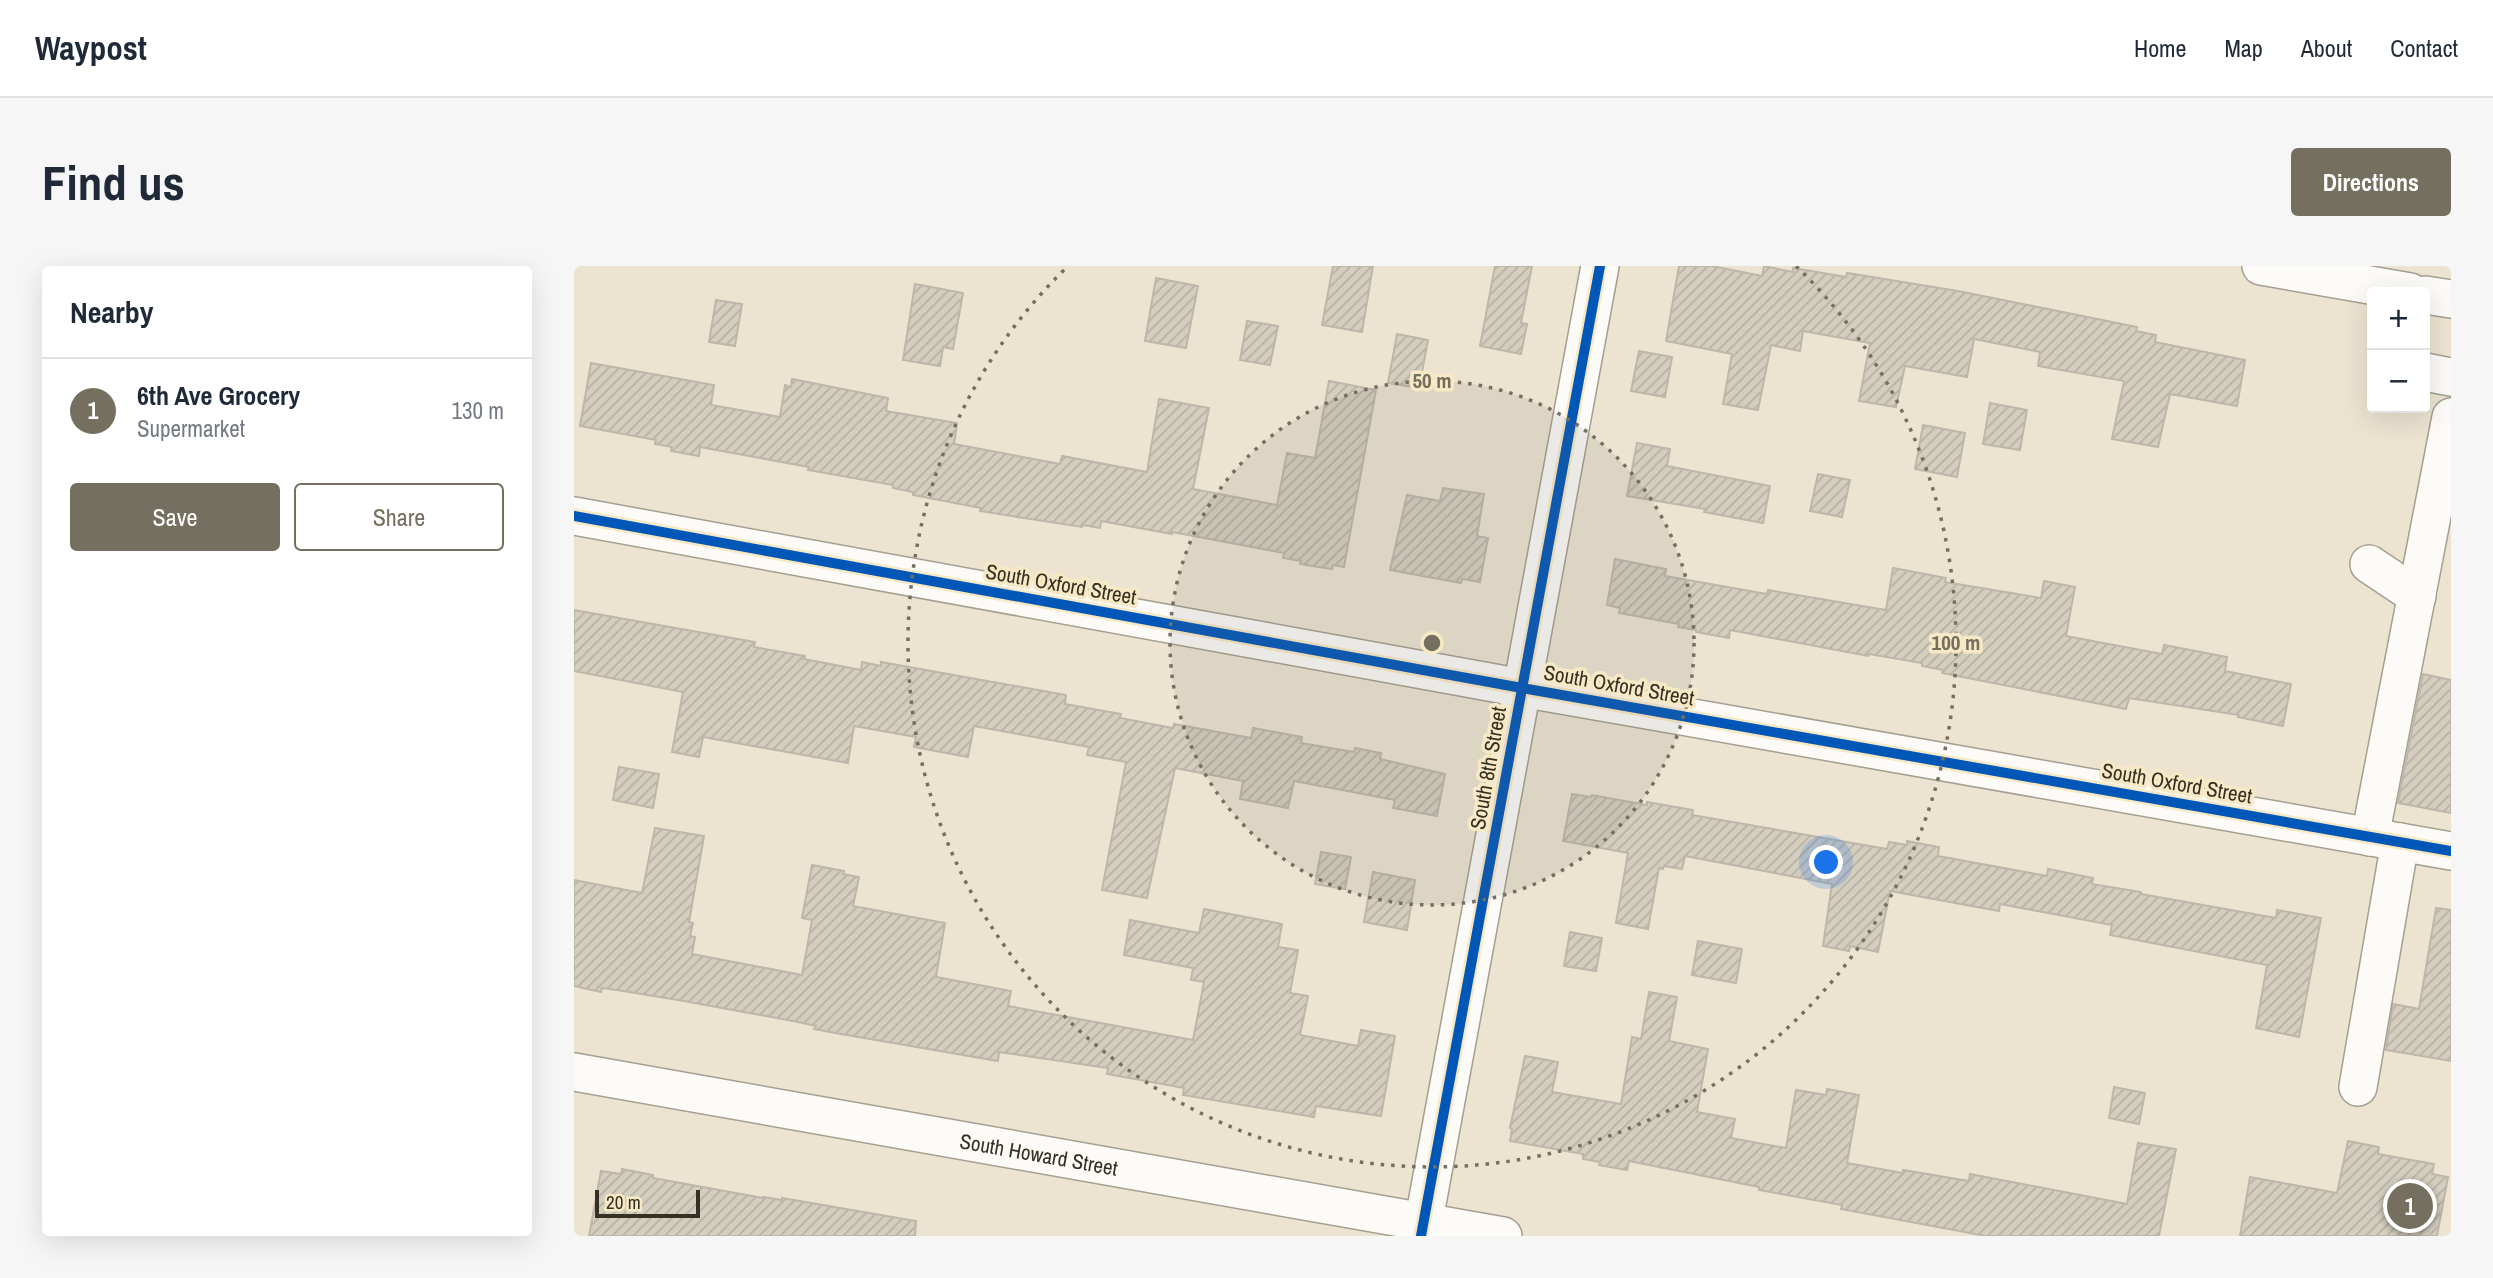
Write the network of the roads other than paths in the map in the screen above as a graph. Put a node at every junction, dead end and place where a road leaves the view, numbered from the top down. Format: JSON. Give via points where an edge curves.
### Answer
{"nodes":[{"id":1,"x":1600,"y":266,"type":"edge"},
{"id":2,"x":2261,"y":266,"type":"edge"},
{"id":3,"x":2381,"y":287,"type":"edge"},
{"id":4,"x":2430,"y":296,"type":"edge"},
{"id":5,"x":2451,"y":299,"type":"edge"},
{"id":6,"x":2430,"y":373,"type":"edge"},
{"id":7,"x":2451,"y":377,"type":"edge"},
{"id":8,"x":2451,"y":417,"type":"edge"},
{"id":9,"x":574,"y":516,"type":"edge"},
{"id":10,"x":2370,"y":564,"type":"dead end"},
{"id":11,"x":2417,"y":596,"type":"junction"},
{"id":12,"x":1522,"y":688,"type":"junction"},
{"id":13,"x":2385,"y":840,"type":"junction"},
{"id":14,"x":2451,"y":851,"type":"edge"},
{"id":15,"x":574,"y":1072,"type":"edge"},
{"id":16,"x":2358,"y":1087,"type":"dead end"},
{"id":17,"x":1423,"y":1229,"type":"edge"},
{"id":18,"x":1503,"y":1236,"type":"edge"}],
"edges":[{"from":1,"to":12,"type":"street","name":"South 8th Street"},
{"from":2,"to":3,"type":"street"},
{"from":4,"to":5,"type":"street"},
{"from":6,"to":7,"type":"street"},
{"from":8,"to":11,"type":"street"},
{"from":9,"to":12,"type":"street","name":"South Oxford Street"},
{"from":10,"to":11,"type":"street"},
{"from":11,"to":13,"type":"street"},
{"from":12,"to":13,"type":"street","name":"South Oxford Street"},
{"from":12,"to":17,"type":"street","name":"South 8th Street"},
{"from":13,"to":14,"type":"street","name":"South Oxford Street"},
{"from":13,"to":16,"type":"street"},
{"from":15,"to":17,"type":"street","name":"South Howard Street"},
{"from":17,"to":18,"type":"street","name":"South Howard Street"}]}
